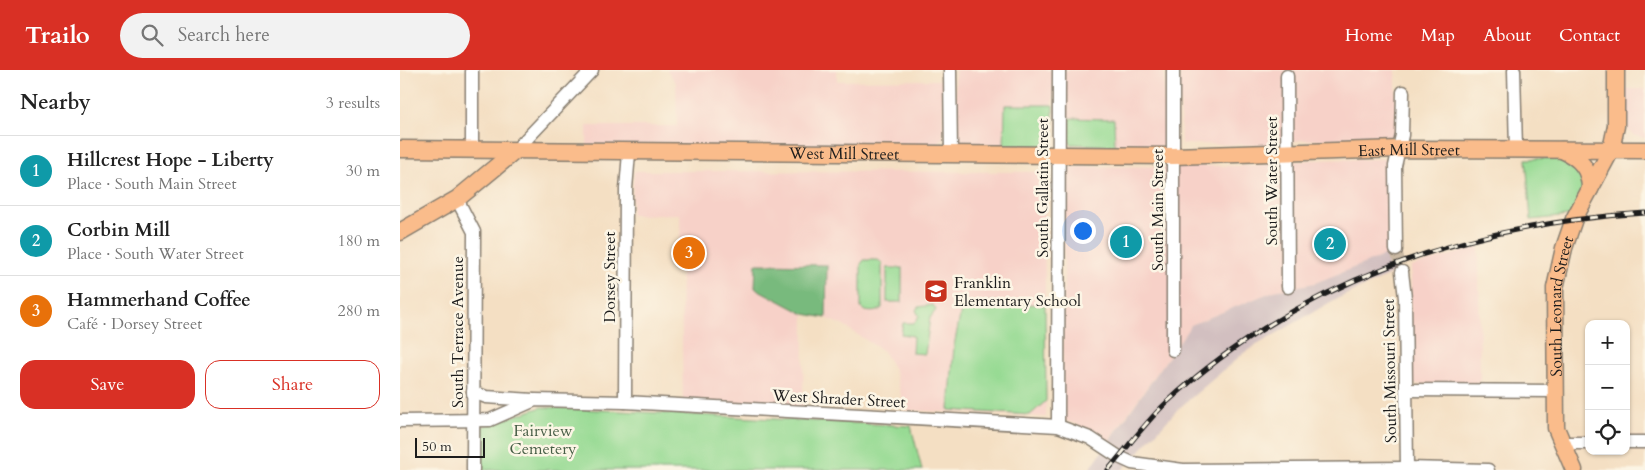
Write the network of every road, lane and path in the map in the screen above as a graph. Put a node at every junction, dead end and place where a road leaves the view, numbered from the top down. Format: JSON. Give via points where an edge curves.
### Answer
{"nodes":[{"id":1,"x":472,"y":70,"type":"edge"},
{"id":2,"x":592,"y":70,"type":"edge"},
{"id":3,"x":950,"y":70,"type":"edge"},
{"id":4,"x":1059,"y":70,"type":"edge"},
{"id":5,"x":1173,"y":70,"type":"edge"},
{"id":6,"x":1514,"y":70,"type":"edge"},
{"id":7,"x":1616,"y":70,"type":"edge"},
{"id":8,"x":1287,"y":76,"type":"dead end"},
{"id":9,"x":1403,"y":92,"type":"dead end"},
{"id":10,"x":400,"y":149,"type":"edge"},
{"id":11,"x":1400,"y":149,"type":"junction"},
{"id":12,"x":1516,"y":150,"type":"junction"},
{"id":13,"x":1562,"y":150,"type":"junction"},
{"id":14,"x":1611,"y":150,"type":"junction"},
{"id":15,"x":1645,"y":150,"type":"edge"},
{"id":16,"x":472,"y":151,"type":"junction"},
{"id":17,"x":514,"y":152,"type":"junction"},
{"id":18,"x":1288,"y":152,"type":"junction"},
{"id":19,"x":629,"y":153,"type":"junction"},
{"id":20,"x":951,"y":155,"type":"junction"},
{"id":21,"x":1059,"y":156,"type":"junction"},
{"id":22,"x":1173,"y":156,"type":"junction"},
{"id":23,"x":1590,"y":189,"type":"junction"},
{"id":24,"x":457,"y":199,"type":"junction"},
{"id":25,"x":400,"y":232,"type":"edge"},
{"id":26,"x":1396,"y":250,"type":"tunnel mouth"},
{"id":27,"x":1402,"y":272,"type":"tunnel mouth"},
{"id":28,"x":1288,"y":287,"type":"dead end"},
{"id":29,"x":1173,"y":350,"type":"dead end"},
{"id":30,"x":1406,"y":390,"type":"junction"},
{"id":31,"x":1555,"y":391,"type":"junction"},
{"id":32,"x":473,"y":392,"type":"junction"},
{"id":33,"x":536,"y":400,"type":"junction"},
{"id":34,"x":625,"y":402,"type":"junction"},
{"id":35,"x":400,"y":421,"type":"edge"},
{"id":36,"x":473,"y":422,"type":"junction"},
{"id":37,"x":1058,"y":426,"type":"junction"},
{"id":38,"x":1630,"y":442,"type":"edge"},
{"id":39,"x":1645,"y":442,"type":"edge"},
{"id":40,"x":1585,"y":443,"type":"edge"},
{"id":41,"x":1561,"y":444,"type":"junction"},
{"id":42,"x":1130,"y":466,"type":"edge"},
{"id":43,"x":1407,"y":469,"type":"edge"},
{"id":44,"x":473,"y":470,"type":"edge"},
{"id":45,"x":1488,"y":470,"type":"edge"},
{"id":46,"x":1574,"y":470,"type":"edge"}],
"edges":[{"from":1,"to":16,"type":"street"},
{"from":2,"to":17,"type":"street"},
{"from":3,"to":20,"type":"street"},
{"from":4,"to":21,"type":"street","name":"South Gallatin Street"},
{"from":5,"to":22,"type":"street","name":"South Main Street"},
{"from":6,"to":12,"type":"street"},
{"from":7,"to":14,"type":"main road","name":"South Leonard Street","via":[[1616,126]]},
{"from":8,"to":18,"type":"street","name":"South Water Street"},
{"from":9,"to":11,"type":"street"},
{"from":10,"to":16,"type":"main road","name":"West Mill Street"},
{"from":11,"to":12,"type":"main road","name":"East Mill Street"},
{"from":11,"to":18,"type":"main road","name":"East Mill Street"},
{"from":11,"to":26,"type":"street","via":[[1395,166]]},
{"from":12,"to":13,"type":"main road","name":"East Mill Street"},
{"from":13,"to":14,"type":"main road","name":"East Mill Street"},
{"from":13,"to":23,"type":"main road","via":[[1583,164],[1589,176]]},
{"from":14,"to":15,"type":"main road","name":"East Mill Street"},
{"from":14,"to":23,"type":"main road","name":"South Leonard Street"},
{"from":16,"to":17,"type":"main road","name":"West Mill Street"},
{"from":17,"to":19,"type":"main road","name":"West Mill Street"},
{"from":17,"to":24,"type":"main road"},
{"from":18,"to":22,"type":"main road","name":"East Mill Street"},
{"from":18,"to":28,"type":"street","name":"South Water Street"},
{"from":19,"to":20,"type":"main road","name":"West Mill Street"},
{"from":19,"to":34,"type":"street","name":"Dorsey Street"},
{"from":20,"to":21,"type":"main road","name":"West Mill Street"},
{"from":21,"to":22,"type":"main road","name":"West Mill Street"},
{"from":21,"to":37,"type":"street","name":"South Gallatin Street"},
{"from":22,"to":29,"type":"street","name":"South Main Street"},
{"from":23,"to":31,"type":"main road","name":"South Leonard Street","via":[[1574,219],[1554,288]]},
{"from":24,"to":25,"type":"main road"},
{"from":24,"to":32,"type":"street","name":"South Terrace Avenue","via":[[474,232]]},
{"from":27,"to":30,"type":"street","name":"South Missouri Street"},
{"from":30,"to":31,"type":"street"},
{"from":30,"to":43,"type":"street","name":"South Missouri Street"},
{"from":31,"to":41,"type":"main road","name":"South Leonard Street","via":[[1556,428]]},
{"from":32,"to":33,"type":"street","name":"West Shrader Street","via":[[486,397]]},
{"from":32,"to":36,"type":"street","name":"South Terrace Avenue"},
{"from":33,"to":34,"type":"street","name":"West Shrader Street"},
{"from":33,"to":36,"type":"street","name":"West Shrader Street","via":[[490,420]]},
{"from":34,"to":37,"type":"street","name":"West Shrader Street"},
{"from":35,"to":36,"type":"street","name":"West Shrader Street"},
{"from":36,"to":44,"type":"street","name":"South Terrace Avenue"},
{"from":37,"to":42,"type":"street","name":"West Shrader Street","via":[[1090,438]]},
{"from":38,"to":39,"type":"street"},
{"from":40,"to":41,"type":"street"},
{"from":41,"to":46,"type":"main road","name":"South Leonard Street"},
{"from":42,"to":43,"type":"street","via":[[1183,470]]},
{"from":43,"to":45,"type":"street"}]}
